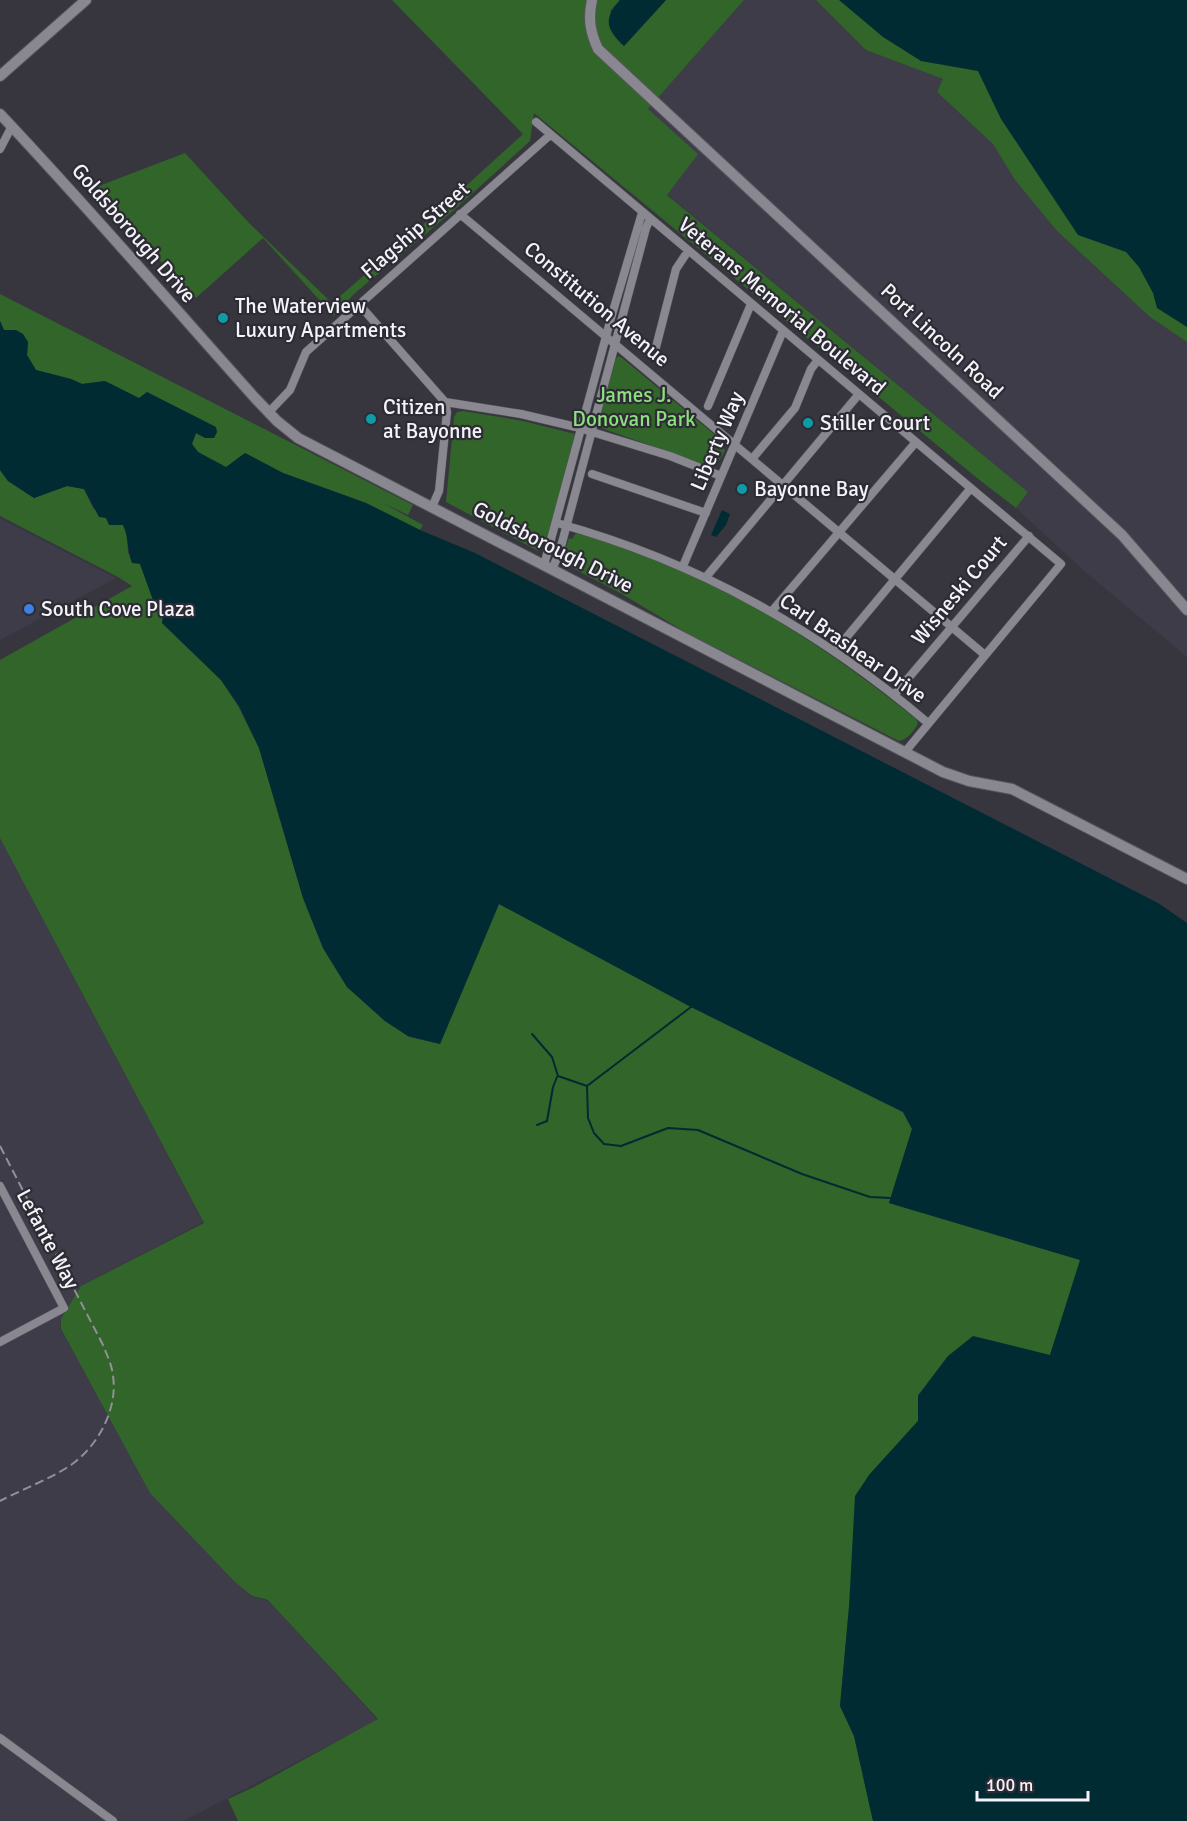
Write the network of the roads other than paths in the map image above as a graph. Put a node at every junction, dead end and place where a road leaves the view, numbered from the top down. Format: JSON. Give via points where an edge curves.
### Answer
{"nodes":[{"id":1,"x":86,"y":0,"type":"edge"},
{"id":2,"x":592,"y":0,"type":"edge"},
{"id":3,"x":0,"y":76,"type":"edge"},
{"id":4,"x":0,"y":114,"type":"edge"},
{"id":5,"x":536,"y":122,"type":"dead end"},
{"id":6,"x":12,"y":126,"type":"junction"},
{"id":7,"x":550,"y":135,"type":"junction"},
{"id":8,"x":0,"y":149,"type":"edge"},
{"id":9,"x":642,"y":213,"type":"junction"},
{"id":10,"x":460,"y":214,"type":"junction"},
{"id":11,"x":650,"y":219,"type":"junction"},
{"id":12,"x":688,"y":251,"type":"junction"},
{"id":13,"x":751,"y":304,"type":"junction"},
{"id":14,"x":357,"y":305,"type":"junction"},
{"id":15,"x":783,"y":331,"type":"junction"},
{"id":16,"x":606,"y":336,"type":"junction"},
{"id":17,"x":614,"y":343,"type":"junction"},
{"id":18,"x":655,"y":351,"type":"dead end"},
{"id":19,"x":818,"y":360,"type":"junction"},
{"id":20,"x":859,"y":394,"type":"junction"},
{"id":21,"x":445,"y":402,"type":"junction"},
{"id":22,"x":708,"y":406,"type":"dead end"},
{"id":23,"x":268,"y":412,"type":"junction"},
{"id":24,"x":582,"y":428,"type":"junction"},
{"id":25,"x":592,"y":431,"type":"junction"},
{"id":26,"x":916,"y":442,"type":"junction"},
{"id":27,"x":735,"y":445,"type":"junction"},
{"id":28,"x":752,"y":459,"type":"junction"},
{"id":29,"x":592,"y":474,"type":"dead end"},
{"id":30,"x":721,"y":476,"type":"junction"},
{"id":31,"x":783,"y":485,"type":"junction"},
{"id":32,"x":971,"y":488,"type":"junction"},
{"id":33,"x":432,"y":507,"type":"junction"},
{"id":34,"x":706,"y":513,"type":"junction"},
{"id":35,"x":557,"y":523,"type":"junction"},
{"id":36,"x":567,"y":526,"type":"junction"},
{"id":37,"x":839,"y":532,"type":"junction"},
{"id":38,"x":1029,"y":536,"type":"junction"},
{"id":39,"x":683,"y":566,"type":"junction"},
{"id":40,"x":548,"y":567,"type":"junction"},
{"id":41,"x":706,"y":577,"type":"junction"},
{"id":42,"x":895,"y":579,"type":"junction"},
{"id":43,"x":1187,"y":610,"type":"edge"},
{"id":44,"x":772,"y":611,"type":"junction"},
{"id":45,"x":952,"y":627,"type":"junction"},
{"id":46,"x":835,"y":651,"type":"junction"},
{"id":47,"x":984,"y":655,"type":"junction"},
{"id":48,"x":894,"y":695,"type":"junction"},
{"id":49,"x":928,"y":723,"type":"junction"},
{"id":50,"x":905,"y":752,"type":"junction"},
{"id":51,"x":1187,"y":879,"type":"edge"},
{"id":52,"x":0,"y":1186,"type":"edge"},
{"id":53,"x":0,"y":1342,"type":"edge"},
{"id":54,"x":0,"y":1738,"type":"edge"},
{"id":55,"x":113,"y":1821,"type":"edge"}],
"edges":[{"from":1,"to":3,"type":"street"},
{"from":2,"to":43,"type":"street","name":"Port Lincoln Road","via":[[589,23],[598,49],[1114,528]]},
{"from":4,"to":6,"type":"street","name":"Goldsborough Drive"},
{"from":5,"to":7,"type":"street","name":"Veterans Memorial Boulevard"},
{"from":6,"to":8,"type":"street"},
{"from":6,"to":23,"type":"street","name":"Goldsborough Drive"},
{"from":7,"to":9,"type":"street","name":"Veterans Memorial Boulevard"},
{"from":7,"to":10,"type":"street","name":"Flagship Street"},
{"from":9,"to":11,"type":"street","name":"Veterans Memorial Boulevard"},
{"from":9,"to":16,"type":"street"},
{"from":10,"to":14,"type":"street","name":"Flagship Street"},
{"from":10,"to":16,"type":"street","name":"Constitution Avenue"},
{"from":11,"to":12,"type":"street","name":"Veterans Memorial Boulevard"},
{"from":11,"to":17,"type":"street"},
{"from":12,"to":13,"type":"street","name":"Veterans Memorial Boulevard"},
{"from":12,"to":18,"type":"street","via":[[676,269]]},
{"from":13,"to":15,"type":"street","name":"Veterans Memorial Boulevard"},
{"from":13,"to":22,"type":"street"},
{"from":14,"to":21,"type":"street"},
{"from":14,"to":23,"type":"street","name":"Flagship Street","via":[[306,352],[290,390]]},
{"from":15,"to":19,"type":"street","name":"Veterans Memorial Boulevard"},
{"from":15,"to":27,"type":"street","name":"Liberty Way"},
{"from":16,"to":17,"type":"street","name":"Constitution Avenue"},
{"from":16,"to":24,"type":"street"},
{"from":17,"to":25,"type":"street"},
{"from":17,"to":27,"type":"street","name":"Constitution Avenue"},
{"from":19,"to":20,"type":"street","name":"Veterans Memorial Boulevard"},
{"from":19,"to":28,"type":"street","via":[[797,405]]},
{"from":20,"to":26,"type":"street","name":"Veterans Memorial Boulevard"},
{"from":20,"to":31,"type":"street"},
{"from":21,"to":24,"type":"street"},
{"from":21,"to":33,"type":"street","via":[[439,491]]},
{"from":23,"to":33,"type":"street","name":"Goldsborough Drive","via":[[298,438]]},
{"from":24,"to":25,"type":"street"},
{"from":24,"to":35,"type":"street"},
{"from":25,"to":30,"type":"street"},
{"from":25,"to":36,"type":"street"},
{"from":26,"to":32,"type":"street","name":"Veterans Memorial Boulevard"},
{"from":26,"to":37,"type":"street"},
{"from":27,"to":28,"type":"street","name":"Constitution Avenue"},
{"from":27,"to":30,"type":"street","name":"Liberty Way"},
{"from":28,"to":31,"type":"street","name":"Constitution Avenue"},
{"from":29,"to":34,"type":"street"},
{"from":30,"to":34,"type":"street","name":"Liberty Way"},
{"from":31,"to":37,"type":"street","name":"Constitution Avenue"},
{"from":31,"to":41,"type":"street"},
{"from":32,"to":38,"type":"street","name":"Veterans Memorial Boulevard"},
{"from":32,"to":42,"type":"street"},
{"from":33,"to":40,"type":"street","name":"Goldsborough Drive"},
{"from":34,"to":39,"type":"street","name":"Liberty Way"},
{"from":35,"to":36,"type":"street","name":"Carl Brashear Drive"},
{"from":35,"to":40,"type":"street"},
{"from":36,"to":39,"type":"street","name":"Carl Brashear Drive"},
{"from":36,"to":40,"type":"street","via":[[559,554]]},
{"from":37,"to":42,"type":"street","name":"Constitution Avenue"},
{"from":37,"to":44,"type":"street"},
{"from":38,"to":45,"type":"street","name":"Wisneski Court"},
{"from":38,"to":47,"type":"street","name":"Veterans Memorial Boulevard","via":[[1061,564]]},
{"from":39,"to":41,"type":"street","name":"Carl Brashear Drive"},
{"from":40,"to":50,"type":"street","name":"Goldsborough Drive"},
{"from":41,"to":44,"type":"street","name":"Carl Brashear Drive"},
{"from":42,"to":45,"type":"street","name":"Constitution Avenue"},
{"from":42,"to":46,"type":"street"},
{"from":44,"to":46,"type":"street","name":"Carl Brashear Drive"},
{"from":45,"to":47,"type":"street","name":"Constitution Avenue"},
{"from":45,"to":48,"type":"street","name":"Wisneski Court"},
{"from":46,"to":48,"type":"street","name":"Carl Brashear Drive"},
{"from":47,"to":49,"type":"street"},
{"from":48,"to":49,"type":"street","name":"Carl Brashear Drive"},
{"from":49,"to":50,"type":"street"},
{"from":50,"to":51,"type":"street","name":"Goldsborough Drive","via":[[956,777],[1012,789]]},
{"from":52,"to":53,"type":"street","name":"Lefante Way","via":[[64,1308]]},
{"from":54,"to":55,"type":"street"}]}
